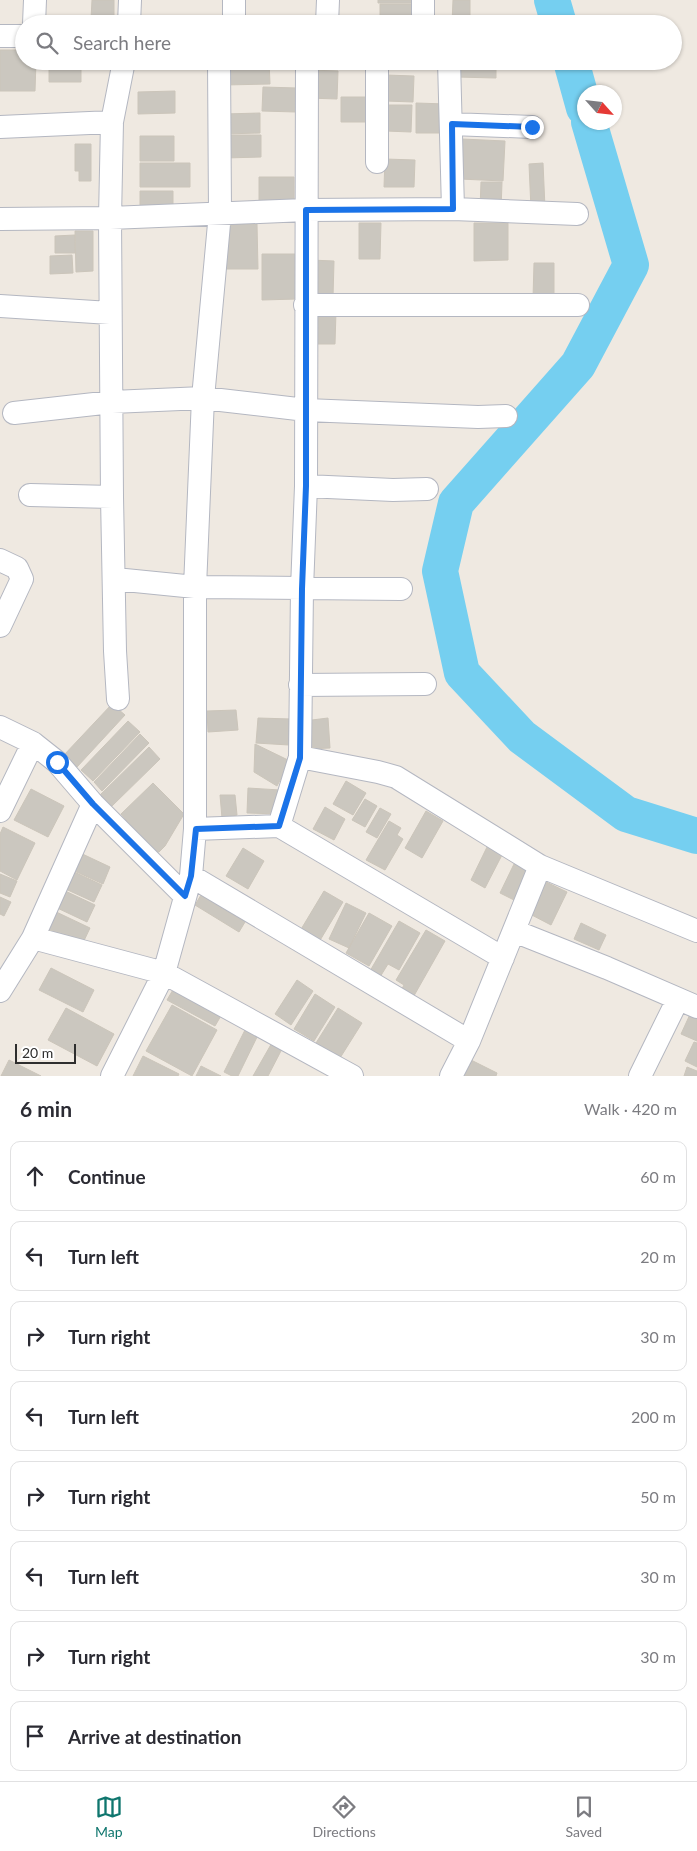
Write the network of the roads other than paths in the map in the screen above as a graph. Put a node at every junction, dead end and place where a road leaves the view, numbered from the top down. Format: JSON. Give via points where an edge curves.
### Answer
{"nodes":[{"id":1,"x":35,"y":0,"type":"edge"},
{"id":2,"x":130,"y":0,"type":"edge"},
{"id":3,"x":234,"y":0,"type":"edge"},
{"id":4,"x":328,"y":0,"type":"edge"},
{"id":5,"x":423,"y":0,"type":"edge"},
{"id":6,"x":34,"y":15,"type":"edge"},
{"id":7,"x":130,"y":15,"type":"edge"},
{"id":8,"x":234,"y":15,"type":"edge"},
{"id":9,"x":328,"y":15,"type":"edge"},
{"id":10,"x":423,"y":15,"type":"edge"},
{"id":11,"x":0,"y":36,"type":"edge"},
{"id":12,"x":15,"y":36,"type":"edge"},
{"id":13,"x":122,"y":70,"type":"edge"},
{"id":14,"x":219,"y":70,"type":"edge"},
{"id":15,"x":306,"y":70,"type":"edge"},
{"id":16,"x":377,"y":70,"type":"edge"},
{"id":17,"x":449,"y":70,"type":"edge"},
{"id":18,"x":112,"y":122,"type":"junction"},
{"id":19,"x":452,"y":124,"type":"junction"},
{"id":20,"x":0,"y":126,"type":"edge"},
{"id":21,"x":532,"y":127,"type":"dead end"},
{"id":22,"x":377,"y":162,"type":"dead end"},
{"id":23,"x":453,"y":209,"type":"junction"},
{"id":24,"x":306,"y":210,"type":"junction"},
{"id":25,"x":220,"y":213,"type":"junction"},
{"id":26,"x":577,"y":214,"type":"dead end"},
{"id":27,"x":110,"y":218,"type":"junction"},
{"id":28,"x":0,"y":219,"type":"edge"},
{"id":29,"x":305,"y":305,"type":"junction"},
{"id":30,"x":578,"y":305,"type":"dead end"},
{"id":31,"x":0,"y":306,"type":"edge"},
{"id":32,"x":110,"y":313,"type":"junction"},
{"id":33,"x":203,"y":398,"type":"junction"},
{"id":34,"x":112,"y":402,"type":"junction"},
{"id":35,"x":306,"y":410,"type":"junction"},
{"id":36,"x":14,"y":413,"type":"dead end"},
{"id":37,"x":506,"y":416,"type":"dead end"},
{"id":38,"x":306,"y":486,"type":"junction"},
{"id":39,"x":427,"y":489,"type":"dead end"},
{"id":40,"x":30,"y":495,"type":"dead end"},
{"id":41,"x":112,"y":497,"type":"junction"},
{"id":42,"x":0,"y":560,"type":"edge"},
{"id":43,"x":115,"y":579,"type":"junction"},
{"id":44,"x":195,"y":587,"type":"junction"},
{"id":45,"x":302,"y":589,"type":"junction"},
{"id":46,"x":401,"y":589,"type":"dead end"},
{"id":47,"x":0,"y":626,"type":"edge"},
{"id":48,"x":425,"y":684,"type":"dead end"},
{"id":49,"x":300,"y":685,"type":"junction"},
{"id":50,"x":118,"y":699,"type":"dead end"},
{"id":51,"x":0,"y":727,"type":"edge"},
{"id":52,"x":33,"y":743,"type":"junction"},
{"id":53,"x":300,"y":758,"type":"junction"},
{"id":54,"x":93,"y":804,"type":"junction"},
{"id":55,"x":0,"y":811,"type":"edge"},
{"id":56,"x":279,"y":826,"type":"junction"},
{"id":57,"x":196,"y":829,"type":"junction"},
{"id":58,"x":540,"y":866,"type":"junction"},
{"id":59,"x":188,"y":886,"type":"junction"},
{"id":60,"x":514,"y":931,"type":"junction"},
{"id":61,"x":697,"y":931,"type":"edge"},
{"id":62,"x":33,"y":938,"type":"junction"},
{"id":63,"x":503,"y":958,"type":"junction"},
{"id":64,"x":164,"y":973,"type":"junction"},
{"id":65,"x":0,"y":991,"type":"edge"},
{"id":66,"x":688,"y":1003,"type":"edge"},
{"id":67,"x":469,"y":1041,"type":"junction"},
{"id":68,"x":112,"y":1076,"type":"edge"},
{"id":69,"x":352,"y":1076,"type":"edge"},
{"id":70,"x":451,"y":1076,"type":"edge"},
{"id":71,"x":640,"y":1076,"type":"edge"}],
"edges":[{"from":1,"to":6,"type":"street"},
{"from":2,"to":7,"type":"street"},
{"from":3,"to":8,"type":"street"},
{"from":4,"to":9,"type":"street"},
{"from":5,"to":10,"type":"street"},
{"from":11,"to":12,"type":"street"},
{"from":13,"to":18,"type":"street"},
{"from":14,"to":25,"type":"street"},
{"from":15,"to":24,"type":"street"},
{"from":16,"to":22,"type":"street"},
{"from":17,"to":19,"type":"street"},
{"from":18,"to":20,"type":"street"},
{"from":18,"to":27,"type":"street"},
{"from":19,"to":21,"type":"street"},
{"from":19,"to":23,"type":"street"},
{"from":23,"to":24,"type":"street"},
{"from":23,"to":26,"type":"street"},
{"from":24,"to":25,"type":"street"},
{"from":24,"to":29,"type":"street"},
{"from":25,"to":27,"type":"street"},
{"from":25,"to":33,"type":"street"},
{"from":27,"to":28,"type":"street"},
{"from":27,"to":32,"type":"street"},
{"from":29,"to":30,"type":"street"},
{"from":29,"to":35,"type":"street"},
{"from":31,"to":32,"type":"street"},
{"from":32,"to":34,"type":"street"},
{"from":33,"to":34,"type":"street"},
{"from":33,"to":35,"type":"street"},
{"from":33,"to":44,"type":"street"},
{"from":34,"to":36,"type":"street"},
{"from":34,"to":41,"type":"street"},
{"from":35,"to":37,"type":"street","via":[[478,418]]},
{"from":35,"to":38,"type":"street"},
{"from":38,"to":39,"type":"street"},
{"from":38,"to":45,"type":"street"},
{"from":40,"to":41,"type":"street"},
{"from":41,"to":43,"type":"street"},
{"from":42,"to":47,"type":"street","via":[[17,568],[22,579]]},
{"from":43,"to":44,"type":"street"},
{"from":43,"to":50,"type":"street"},
{"from":44,"to":45,"type":"street"},
{"from":44,"to":57,"type":"street"},
{"from":45,"to":46,"type":"street"},
{"from":45,"to":49,"type":"street"},
{"from":48,"to":49,"type":"street"},
{"from":49,"to":53,"type":"street"},
{"from":51,"to":52,"type":"street"},
{"from":52,"to":54,"type":"street","via":[[57,762]]},
{"from":52,"to":55,"type":"street"},
{"from":53,"to":56,"type":"street"},
{"from":53,"to":58,"type":"street","via":[[396,776]]},
{"from":54,"to":59,"type":"street"},
{"from":54,"to":62,"type":"street"},
{"from":56,"to":57,"type":"street"},
{"from":56,"to":63,"type":"street"},
{"from":57,"to":59,"type":"street"},
{"from":58,"to":60,"type":"street"},
{"from":58,"to":61,"type":"street"},
{"from":59,"to":64,"type":"street"},
{"from":59,"to":67,"type":"street"},
{"from":60,"to":63,"type":"street"},
{"from":60,"to":66,"type":"street"},
{"from":62,"to":64,"type":"street"},
{"from":62,"to":65,"type":"street"},
{"from":63,"to":67,"type":"street"},
{"from":64,"to":68,"type":"street"},
{"from":64,"to":69,"type":"street"},
{"from":66,"to":71,"type":"street"},
{"from":67,"to":70,"type":"street"}]}
